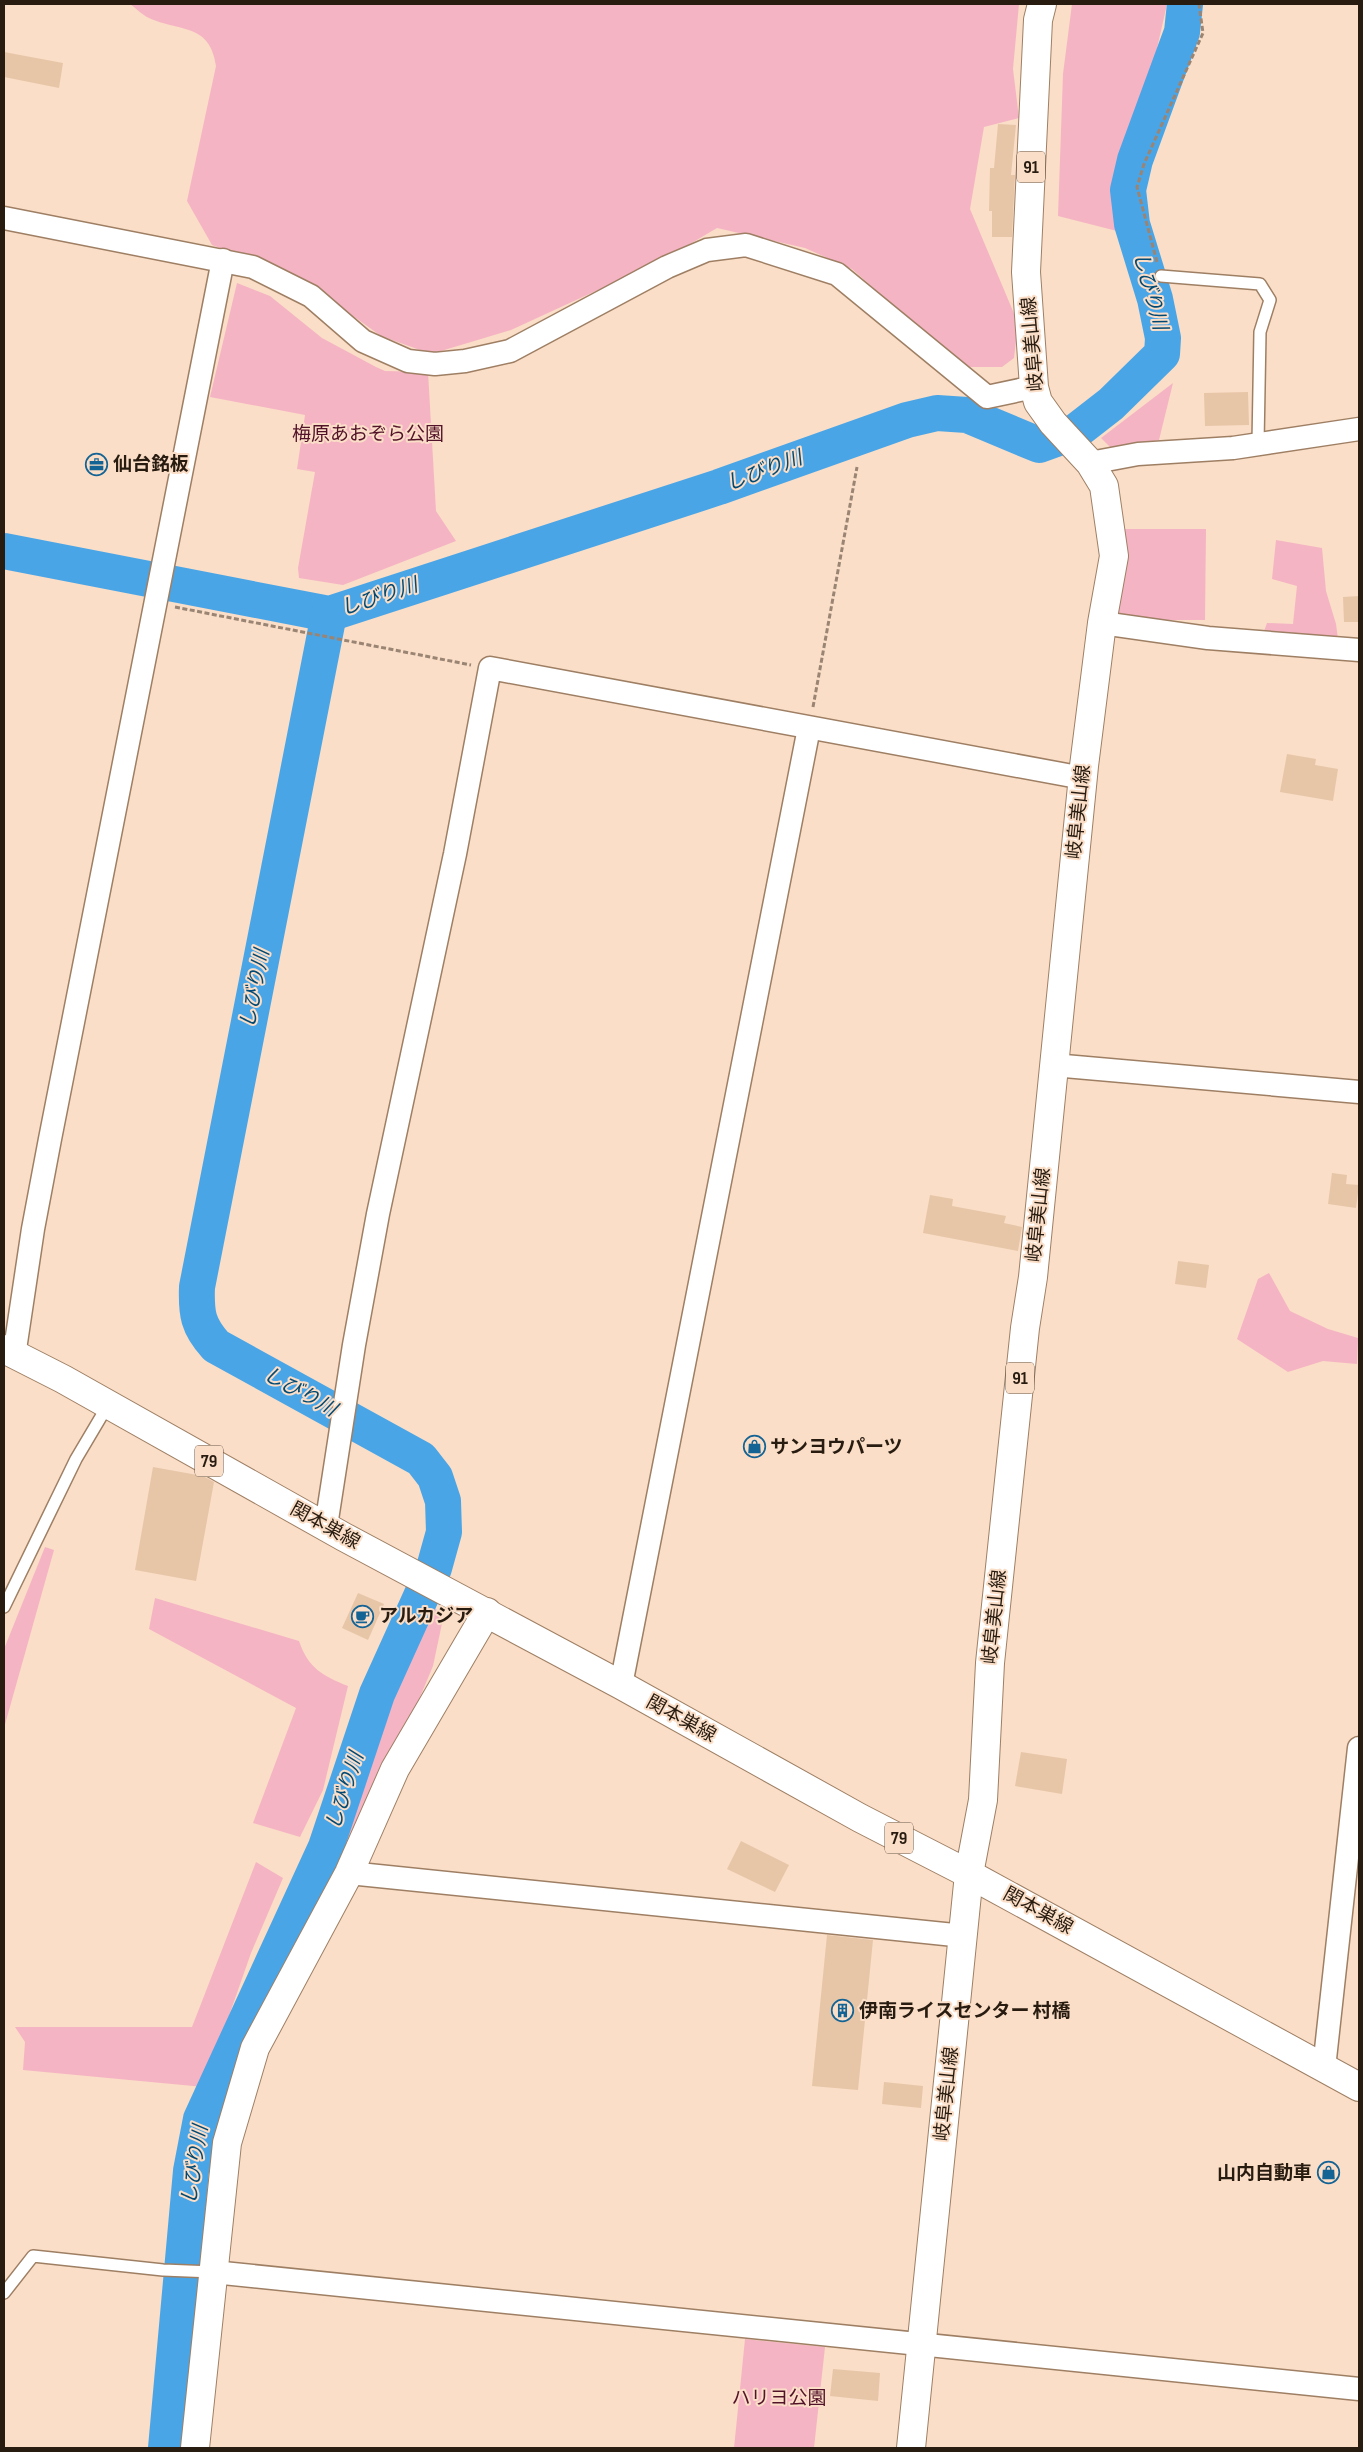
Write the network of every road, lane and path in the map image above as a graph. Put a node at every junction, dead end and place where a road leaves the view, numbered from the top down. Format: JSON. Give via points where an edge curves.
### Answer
{"nodes":[{"id":1,"x":1042,"y":4,"type":"edge"},
{"id":2,"x":1199,"y":4,"type":"edge"},
{"id":3,"x":4,"y":218,"type":"edge"},
{"id":4,"x":223,"y":260,"type":"junction"},
{"id":5,"x":1161,"y":276,"type":"joint"},
{"id":6,"x":1034,"y":387,"type":"junction"},
{"id":7,"x":1359,"y":429,"type":"edge"},
{"id":8,"x":1258,"y":443,"type":"junction"},
{"id":9,"x":1090,"y":463,"type":"junction"},
{"id":10,"x":857,"y":467,"type":"dead end"},
{"id":11,"x":156,"y":600,"type":"junction"},
{"id":12,"x":1102,"y":623,"type":"junction"},
{"id":13,"x":1359,"y":650,"type":"edge"},
{"id":14,"x":490,"y":668,"type":"junction"},
{"id":15,"x":809,"y":728,"type":"junction"},
{"id":16,"x":1083,"y":778,"type":"junction"},
{"id":17,"x":1054,"y":1066,"type":"junction"},
{"id":18,"x":1359,"y":1092,"type":"edge"},
{"id":19,"x":9,"y":1352,"type":"edge"},
{"id":20,"x":108,"y":1405,"type":"junction"},
{"id":21,"x":326,"y":1526,"type":"junction"},
{"id":22,"x":4,"y":1607,"type":"edge"},
{"id":23,"x":487,"y":1612,"type":"junction"},
{"id":24,"x":621,"y":1685,"type":"junction"},
{"id":25,"x":1359,"y":1748,"type":"edge"},
{"id":26,"x":349,"y":1873,"type":"junction"},
{"id":27,"x":969,"y":1874,"type":"junction"},
{"id":28,"x":964,"y":1936,"type":"junction"},
{"id":29,"x":1324,"y":2068,"type":"junction"},
{"id":30,"x":1359,"y":2087,"type":"edge"},
{"id":31,"x":205,"y":2272,"type":"junction"},
{"id":32,"x":4,"y":2293,"type":"edge"},
{"id":33,"x":922,"y":2344,"type":"junction"},
{"id":34,"x":1359,"y":2390,"type":"edge"},
{"id":35,"x":195,"y":2448,"type":"edge"},
{"id":36,"x":911,"y":2448,"type":"edge"}],
"edges":[{"from":1,"to":6,"type":"main road","name":"岐阜美山線","number":"91","via":[[1038,20],[1026,272]]},
{"from":2,"to":5,"type":"path","via":[[1203,33],[1144,164],[1137,187]]},
{"from":3,"to":4,"type":"street"},
{"from":4,"to":6,"type":"street","via":[[253,267],[311,296],[363,341],[408,361],[435,364],[510,351],[667,267],[707,250],[746,245],[837,274],[988,397]]},
{"from":4,"to":11,"type":"street"},
{"from":5,"to":8,"type":"lane","via":[[1260,284],[1270,300],[1260,332]]},
{"from":6,"to":9,"type":"main road","name":"岐阜美山線","number":"91","via":[[1038,402],[1052,424]]},
{"from":7,"to":8,"type":"street"},
{"from":8,"to":9,"type":"street","via":[[1233,448],[1138,454]]},
{"from":9,"to":12,"type":"main road","name":"岐阜美山線","number":"91","via":[[1104,486],[1114,556]]},
{"from":10,"to":15,"type":"path"},
{"from":11,"to":14,"type":"path"},
{"from":11,"to":19,"type":"street"},
{"from":12,"to":13,"type":"street","via":[[1208,638]]},
{"from":12,"to":16,"type":"main road","name":"岐阜美山線","number":"91"},
{"from":14,"to":15,"type":"street"},
{"from":14,"to":21,"type":"street","via":[[455,854],[378,1214]]},
{"from":15,"to":16,"type":"street"},
{"from":15,"to":24,"type":"street"},
{"from":16,"to":17,"type":"main road","name":"岐阜美山線","number":"91"},
{"from":17,"to":18,"type":"street"},
{"from":17,"to":27,"type":"main road","name":"岐阜美山線","number":"91","via":[[990,1663],[983,1800]]},
{"from":19,"to":20,"type":"main road","name":"関本巣線","number":"79"},
{"from":20,"to":21,"type":"main road","name":"関本巣線","number":"79"},
{"from":20,"to":22,"type":"lane","via":[[76,1458]]},
{"from":21,"to":23,"type":"main road","name":"関本巣線","number":"79"},
{"from":23,"to":24,"type":"main road","name":"関本巣線","number":"79"},
{"from":23,"to":26,"type":"main road","via":[[395,1768]]},
{"from":24,"to":27,"type":"main road","name":"関本巣線","number":"79","via":[[860,1818]]},
{"from":25,"to":29,"type":"street"},
{"from":26,"to":28,"type":"street"},
{"from":26,"to":31,"type":"main road","via":[[255,2048],[227,2143]]},
{"from":27,"to":28,"type":"main road","name":"岐阜美山線","number":"91"},
{"from":27,"to":29,"type":"main road","name":"関本巣線","number":"79"},
{"from":28,"to":33,"type":"main road","name":"岐阜美山線","number":"91"},
{"from":29,"to":30,"type":"main road","name":"関本巣線","number":"79"},
{"from":31,"to":32,"type":"lane","via":[[33,2256]]},
{"from":31,"to":33,"type":"street"},
{"from":31,"to":35,"type":"main road"},
{"from":33,"to":34,"type":"street"},
{"from":33,"to":36,"type":"main road","name":"岐阜美山線","number":"91"}]}
